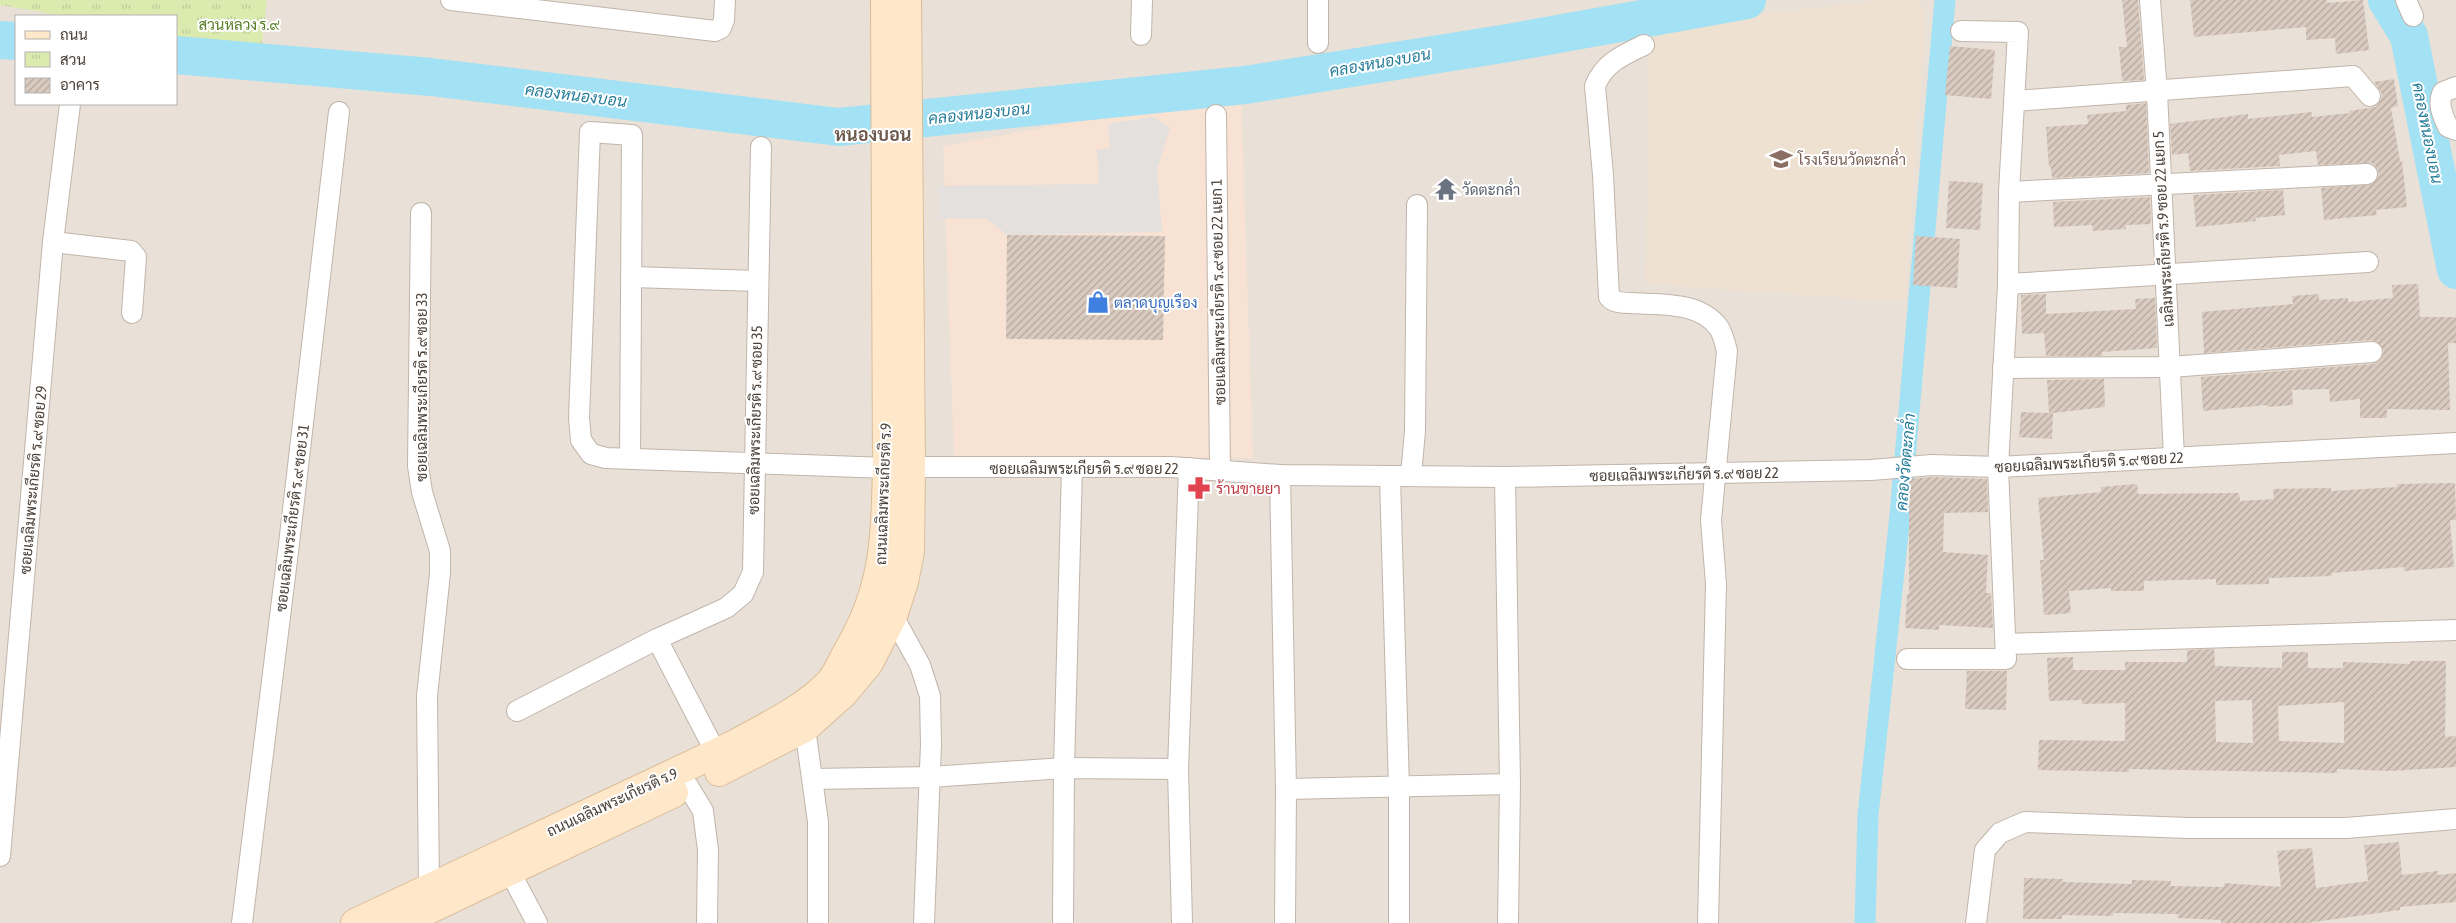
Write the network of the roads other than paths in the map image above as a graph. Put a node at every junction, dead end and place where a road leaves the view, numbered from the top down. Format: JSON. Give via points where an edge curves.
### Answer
{"nodes":[{"id":1,"x":452,"y":0,"type":"edge"},
{"id":2,"x":724,"y":0,"type":"edge"},
{"id":3,"x":885,"y":0,"type":"edge"},
{"id":4,"x":907,"y":0,"type":"edge"},
{"id":5,"x":1142,"y":0,"type":"edge"},
{"id":6,"x":1318,"y":0,"type":"edge"},
{"id":7,"x":2150,"y":0,"type":"edge"},
{"id":8,"x":578,"y":7,"type":"edge"},
{"id":9,"x":1961,"y":31,"type":"dead end"},
{"id":10,"x":1141,"y":35,"type":"dead end"},
{"id":11,"x":1318,"y":43,"type":"dead end"},
{"id":12,"x":1644,"y":45,"type":"dead end"},
{"id":13,"x":2456,"y":87,"type":"edge"},
{"id":14,"x":2157,"y":92,"type":"junction"},
{"id":15,"x":2370,"y":96,"type":"dead end"},
{"id":16,"x":2015,"y":101,"type":"junction"},
{"id":17,"x":70,"y":105,"type":"edge"},
{"id":18,"x":339,"y":112,"type":"dead end"},
{"id":19,"x":1216,"y":115,"type":"dead end"},
{"id":20,"x":2456,"y":130,"type":"edge"},
{"id":21,"x":897,"y":139,"type":"junction"},
{"id":22,"x":761,"y":148,"type":"dead end"},
{"id":23,"x":2367,"y":174,"type":"dead end"},
{"id":24,"x":2160,"y":186,"type":"junction"},
{"id":25,"x":2008,"y":192,"type":"junction"},
{"id":26,"x":1417,"y":205,"type":"dead end"},
{"id":27,"x":421,"y":213,"type":"dead end"},
{"id":28,"x":53,"y":242,"type":"junction"},
{"id":29,"x":2368,"y":262,"type":"dead end"},
{"id":30,"x":2164,"y":276,"type":"junction"},
{"id":31,"x":632,"y":278,"type":"junction"},
{"id":32,"x":758,"y":281,"type":"junction"},
{"id":33,"x":2008,"y":284,"type":"junction"},
{"id":34,"x":132,"y":313,"type":"dead end"},
{"id":35,"x":2372,"y":352,"type":"dead end"},
{"id":36,"x":2170,"y":367,"type":"junction"},
{"id":37,"x":2003,"y":368,"type":"junction"},
{"id":38,"x":2456,"y":443,"type":"edge"},
{"id":39,"x":630,"y":458,"type":"junction"},
{"id":40,"x":2174,"y":458,"type":"junction"},
{"id":41,"x":754,"y":463,"type":"junction"},
{"id":42,"x":899,"y":467,"type":"junction"},
{"id":43,"x":1998,"y":467,"type":"junction"},
{"id":44,"x":1072,"y":468,"type":"junction"},
{"id":45,"x":1189,"y":468,"type":"junction"},
{"id":46,"x":1220,"y":470,"type":"junction"},
{"id":47,"x":1715,"y":474,"type":"junction"},
{"id":48,"x":1280,"y":475,"type":"junction"},
{"id":49,"x":1411,"y":476,"type":"junction"},
{"id":50,"x":1390,"y":477,"type":"junction"},
{"id":51,"x":1505,"y":477,"type":"junction"},
{"id":52,"x":893,"y":616,"type":"junction"},
{"id":53,"x":2456,"y":630,"type":"edge"},
{"id":54,"x":657,"y":639,"type":"junction"},
{"id":55,"x":2006,"y":644,"type":"junction"},
{"id":56,"x":1907,"y":660,"type":"dead end"},
{"id":57,"x":517,"y":711,"type":"dead end"},
{"id":58,"x":805,"y":728,"type":"junction"},
{"id":59,"x":716,"y":752,"type":"junction"},
{"id":60,"x":1064,"y":768,"type":"junction"},
{"id":61,"x":1178,"y":769,"type":"junction"},
{"id":62,"x":930,"y":777,"type":"junction"},
{"id":63,"x":813,"y":779,"type":"junction"},
{"id":64,"x":1510,"y":784,"type":"junction"},
{"id":65,"x":688,"y":786,"type":"junction"},
{"id":66,"x":1399,"y":788,"type":"junction"},
{"id":67,"x":1286,"y":789,"type":"junction"},
{"id":68,"x":2456,"y":819,"type":"edge"},
{"id":69,"x":0,"y":856,"type":"edge"},
{"id":70,"x":510,"y":872,"type":"junction"},
{"id":71,"x":429,"y":888,"type":"junction"},
{"id":72,"x":242,"y":923,"type":"edge"},
{"id":73,"x":355,"y":923,"type":"edge"},
{"id":74,"x":401,"y":923,"type":"edge"},
{"id":75,"x":537,"y":923,"type":"edge"},
{"id":76,"x":707,"y":923,"type":"edge"},
{"id":77,"x":818,"y":923,"type":"edge"},
{"id":78,"x":924,"y":923,"type":"edge"},
{"id":79,"x":1063,"y":923,"type":"edge"},
{"id":80,"x":1182,"y":923,"type":"edge"},
{"id":81,"x":1285,"y":923,"type":"edge"},
{"id":82,"x":1399,"y":923,"type":"edge"},
{"id":83,"x":1508,"y":923,"type":"edge"},
{"id":84,"x":1708,"y":923,"type":"edge"},
{"id":85,"x":1976,"y":923,"type":"edge"}],
"edges":[{"from":1,"to":8,"type":"street"},
{"from":2,"to":8,"type":"street","via":[[724,20],[716,31]]},
{"from":3,"to":21,"type":"main road","name":"ถนนเฉลิมพระเกียรติ ร.9","via":[[885,97]]},
{"from":4,"to":21,"type":"main road","name":"ถนนเฉลิมพระเกียรติ ร.9","via":[[907,73]]},
{"from":5,"to":10,"type":"street"},
{"from":6,"to":11,"type":"street"},
{"from":7,"to":14,"type":"street","name":"เฉลิมพระเกียรติ ร.9 ซอย 22 แยก 5"},
{"from":9,"to":16,"type":"street","via":[[2018,32]]},
{"from":12,"to":47,"type":"street","via":[[1607,65],[1595,86],[1609,294],[1612,300],[1625,303],[1673,305],[1696,310],[1720,329],[1727,351]]},
{"from":13,"to":20,"type":"street","via":[[2443,92],[2441,98],[2442,114],[2448,127]]},
{"from":14,"to":15,"type":"street","via":[[2353,76]]},
{"from":14,"to":16,"type":"street"},
{"from":14,"to":24,"type":"street","name":"เฉลิมพระเกียรติ ร.9 ซอย 22 แยก 5"},
{"from":16,"to":25,"type":"street"},
{"from":17,"to":28,"type":"street","name":"ซอยเฉลิมพระเกียรติ ร.๙ ซอย 29"},
{"from":18,"to":72,"type":"street","name":"ซอยเฉลิมพระเกียรติ ร.๙ ซอย 31"},
{"from":19,"to":46,"type":"street","name":"ซอยเฉลิมพระเกียรติ ร.๙ ซอย 22 แยก 1"},
{"from":21,"to":42,"type":"main road","name":"ถนนเฉลิมพระเกียรติ ร.9"},
{"from":22,"to":32,"type":"street","name":"ซอยเฉลิมพระเกียรติ ร.๙ ซอย 35"},
{"from":23,"to":24,"type":"street"},
{"from":24,"to":25,"type":"street"},
{"from":24,"to":30,"type":"street","name":"เฉลิมพระเกียรติ ร.9 ซอย 22 แยก 5"},
{"from":25,"to":33,"type":"street"},
{"from":26,"to":49,"type":"street","via":[[1415,431]]},
{"from":27,"to":71,"type":"street","name":"ซอยเฉลิมพระเกียรติ ร.๙ ซอย 33","via":[[418,466],[422,492],[440,551],[427,696]]},
{"from":28,"to":34,"type":"street","via":[[131,251],[136,257]]},
{"from":28,"to":69,"type":"street","name":"ซอยเฉลิมพระเกียรติ ร.๙ ซอย 29"},
{"from":29,"to":30,"type":"street"},
{"from":30,"to":33,"type":"street"},
{"from":30,"to":36,"type":"street","name":"เฉลิมพระเกียรติ ร.9 ซอย 22 แยก 5"},
{"from":31,"to":32,"type":"street"},
{"from":31,"to":39,"type":"street"},
{"from":31,"to":39,"type":"street","name":"ซอยเฉลิมพระเกียรติ ร.๙ ซอย 22","via":[[632,135],[590,132],[579,418],[581,440],[590,454]]},
{"from":32,"to":41,"type":"street","name":"ซอยเฉลิมพระเกียรติ ร.๙ ซอย 35"},
{"from":33,"to":37,"type":"street"},
{"from":35,"to":36,"type":"street"},
{"from":36,"to":37,"type":"street"},
{"from":36,"to":40,"type":"street","name":"เฉลิมพระเกียรติ ร.9 ซอย 22 แยก 5"},
{"from":37,"to":43,"type":"street"},
{"from":38,"to":40,"type":"street","name":"ซอยเฉลิมพระเกียรติ ร.๙ ซอย 22"},
{"from":39,"to":41,"type":"street","name":"ซอยเฉลิมพระเกียรติ ร.๙ ซอย 22"},
{"from":40,"to":43,"type":"street","name":"ซอยเฉลิมพระเกียรติ ร.๙ ซอย 22"},
{"from":41,"to":42,"type":"street","name":"ซอยเฉลิมพระเกียรติ ร.๙ ซอย 22"},
{"from":41,"to":54,"type":"street","name":"ซอยเฉลิมพระเกียรติ ร.๙ ซอย 35","via":[[753,572],[743,594],[726,608]]},
{"from":42,"to":44,"type":"street","name":"ซอยเฉลิมพระเกียรติ ร.๙ ซอย 22"},
{"from":42,"to":52,"type":"main road","name":"ถนนเฉลิมพระเกียรติ ร.9","via":[[910,551]]},
{"from":42,"to":59,"type":"main road","name":"ถนนเฉลิมพระเกียรติ ร.9","via":[[879,579],[862,627],[830,682],[787,715]]},
{"from":43,"to":47,"type":"street","name":"ซอยเฉลิมพระเกียรติ ร.๙ ซอย 22","via":[[1932,465]]},
{"from":43,"to":55,"type":"street"},
{"from":44,"to":45,"type":"street","name":"ซอยเฉลิมพระเกียรติ ร.๙ ซอย 22"},
{"from":44,"to":60,"type":"street"},
{"from":45,"to":46,"type":"street","name":"ซอยเฉลิมพระเกียรติ ร.๙ ซอย 22"},
{"from":45,"to":61,"type":"street"},
{"from":46,"to":48,"type":"street","name":"ซอยเฉลิมพระเกียรติ ร.๙ ซอย 22"},
{"from":47,"to":51,"type":"street","name":"ซอยเฉลิมพระเกียรติ ร.๙ ซอย 22"},
{"from":47,"to":84,"type":"street","via":[[1711,520],[1716,584]]},
{"from":48,"to":50,"type":"street","name":"ซอยเฉลิมพระเกียรติ ร.๙ ซอย 22"},
{"from":48,"to":67,"type":"street"},
{"from":49,"to":50,"type":"street","name":"ซอยเฉลิมพระเกียรติ ร.๙ ซอย 22"},
{"from":49,"to":51,"type":"street","name":"ซอยเฉลิมพระเกียรติ ร.๙ ซอย 22"},
{"from":50,"to":66,"type":"street"},
{"from":51,"to":64,"type":"street"},
{"from":52,"to":58,"type":"main road","name":"ถนนเฉลิมพระเกียรติ ร.9","via":[[869,663],[844,693]]},
{"from":52,"to":62,"type":"street","via":[[920,665],[930,696]]},
{"from":53,"to":55,"type":"street"},
{"from":54,"to":57,"type":"street","name":"ซอยเฉลิมพระเกียรติ ร.๙ ซอย 35"},
{"from":54,"to":59,"type":"street"},
{"from":55,"to":56,"type":"street","via":[[2006,659]]},
{"from":58,"to":63,"type":"street"},
{"from":58,"to":65,"type":"main road","name":"ถนนเฉลิมพระเกียรติ ร.9"},
{"from":59,"to":71,"type":"main road","name":"ถนนเฉลิมพระเกียรติ ร.9"},
{"from":60,"to":61,"type":"street"},
{"from":60,"to":62,"type":"street"},
{"from":60,"to":79,"type":"street"},
{"from":61,"to":80,"type":"street"},
{"from":62,"to":63,"type":"street"},
{"from":62,"to":78,"type":"street"},
{"from":63,"to":77,"type":"street","via":[[818,822]]},
{"from":64,"to":66,"type":"street"},
{"from":64,"to":83,"type":"street"},
{"from":65,"to":70,"type":"main road","name":"ถนนเฉลิมพระเกียรติ ร.9"},
{"from":65,"to":76,"type":"street","via":[[703,811],[708,850]]},
{"from":66,"to":67,"type":"street"},
{"from":66,"to":82,"type":"street"},
{"from":67,"to":81,"type":"street"},
{"from":68,"to":85,"type":"street","via":[[2346,828],[2189,828],[2026,822],[2000,833],[1985,850]]},
{"from":70,"to":74,"type":"main road","name":"ถนนเฉลิมพระเกียรติ ร.9"},
{"from":70,"to":75,"type":"street"},
{"from":71,"to":73,"type":"main road","name":"ถนนเฉลิมพระเกียรติ ร.9"}]}
